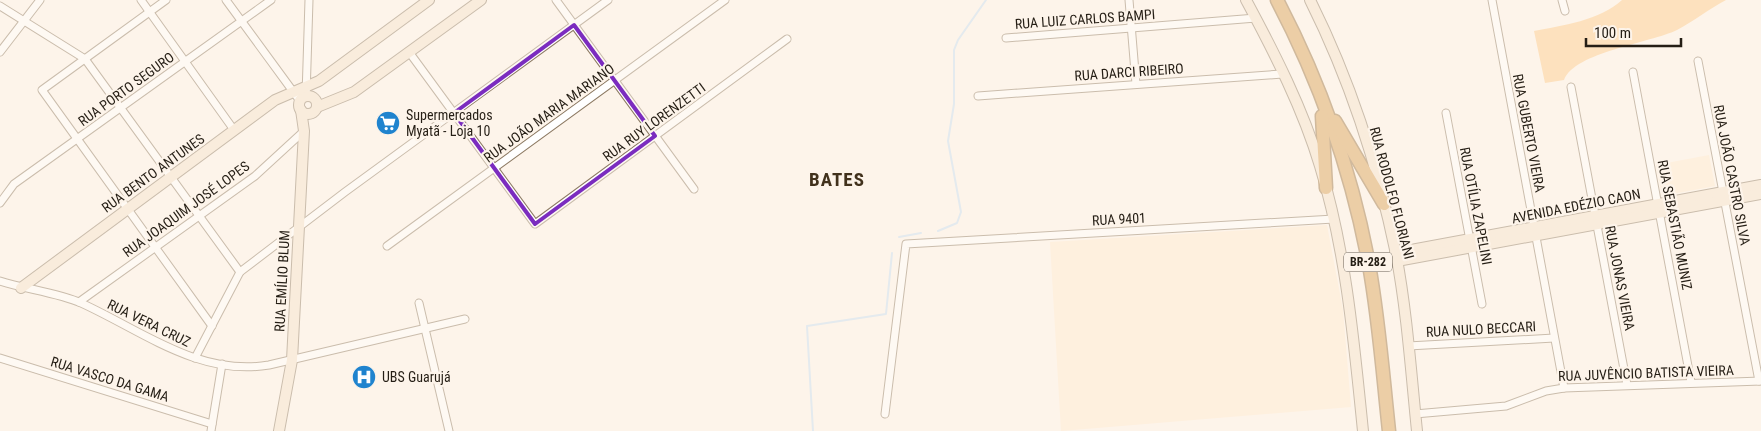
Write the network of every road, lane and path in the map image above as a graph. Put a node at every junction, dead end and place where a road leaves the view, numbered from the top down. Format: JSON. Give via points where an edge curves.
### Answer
{"nodes":[{"id":1,"x":40,"y":0,"type":"edge"},
{"id":2,"x":141,"y":0,"type":"edge"},
{"id":3,"x":166,"y":0,"type":"edge"},
{"id":4,"x":226,"y":0,"type":"edge"},
{"id":5,"x":271,"y":0,"type":"edge"},
{"id":6,"x":309,"y":0,"type":"edge"},
{"id":7,"x":429,"y":0,"type":"edge"},
{"id":8,"x":481,"y":0,"type":"edge"},
{"id":9,"x":556,"y":0,"type":"edge"},
{"id":10,"x":608,"y":0,"type":"edge"},
{"id":11,"x":725,"y":0,"type":"edge"},
{"id":12,"x":1129,"y":0,"type":"edge"},
{"id":13,"x":1246,"y":0,"type":"edge"},
{"id":14,"x":1277,"y":0,"type":"edge"},
{"id":15,"x":1310,"y":0,"type":"edge"},
{"id":16,"x":1492,"y":0,"type":"edge"},
{"id":17,"x":1562,"y":0,"type":"edge"},
{"id":18,"x":0,"y":6,"type":"edge"},
{"id":19,"x":1566,"y":11,"type":"dead end"},
{"id":20,"x":149,"y":12,"type":"junction"},
{"id":21,"x":1256,"y":18,"type":"junction"},
{"id":22,"x":24,"y":21,"type":"junction"},
{"id":23,"x":241,"y":22,"type":"junction"},
{"id":24,"x":574,"y":25,"type":"junction"},
{"id":25,"x":1131,"y":28,"type":"junction"},
{"id":26,"x":1006,"y":38,"type":"dead end"},
{"id":27,"x":787,"y":40,"type":"dead end"},
{"id":28,"x":0,"y":52,"type":"edge"},
{"id":29,"x":409,"y":52,"type":"junction"},
{"id":30,"x":85,"y":59,"type":"junction"},
{"id":31,"x":1698,"y":61,"type":"dead end"},
{"id":32,"x":185,"y":62,"type":"junction"},
{"id":33,"x":1309,"y":68,"type":"junction"},
{"id":34,"x":1633,"y":72,"type":"dead end"},
{"id":35,"x":1282,"y":74,"type":"junction"},
{"id":36,"x":615,"y":80,"type":"junction"},
{"id":37,"x":1136,"y":84,"type":"junction"},
{"id":38,"x":1570,"y":87,"type":"dead end"},
{"id":39,"x":294,"y":91,"type":"junction"},
{"id":40,"x":978,"y":96,"type":"dead end"},
{"id":41,"x":1321,"y":98,"type":"junction"},
{"id":42,"x":307,"y":101,"type":"junction"},
{"id":43,"x":120,"y":108,"type":"junction"},
{"id":44,"x":454,"y":113,"type":"junction"},
{"id":45,"x":1446,"y":113,"type":"dead end"},
{"id":46,"x":234,"y":130,"type":"junction"},
{"id":47,"x":304,"y":131,"type":"junction"},
{"id":48,"x":656,"y":136,"type":"junction"},
{"id":49,"x":78,"y":138,"type":"junction"},
{"id":50,"x":494,"y":168,"type":"junction"},
{"id":51,"x":171,"y":177,"type":"junction"},
{"id":52,"x":1761,"y":185,"type":"edge"},
{"id":53,"x":1326,"y":188,"type":"junction"},
{"id":54,"x":694,"y":189,"type":"dead end"},
{"id":55,"x":1761,"y":194,"type":"edge"},
{"id":56,"x":1724,"y":196,"type":"junction"},
{"id":57,"x":0,"y":203,"type":"edge"},
{"id":58,"x":1384,"y":204,"type":"junction"},
{"id":59,"x":1659,"y":208,"type":"junction"},
{"id":60,"x":128,"y":209,"type":"junction"},
{"id":61,"x":199,"y":216,"type":"junction"},
{"id":62,"x":1334,"y":218,"type":"junction"},
{"id":63,"x":1596,"y":220,"type":"junction"},
{"id":64,"x":299,"y":228,"type":"junction"},
{"id":65,"x":1535,"y":232,"type":"junction"},
{"id":66,"x":1471,"y":243,"type":"junction"},
{"id":67,"x":386,"y":246,"type":"dead end"},
{"id":68,"x":155,"y":247,"type":"junction"},
{"id":69,"x":1396,"y":257,"type":"junction"},
{"id":70,"x":240,"y":272,"type":"junction"},
{"id":71,"x":0,"y":281,"type":"edge"},
{"id":72,"x":21,"y":288,"type":"junction"},
{"id":73,"x":79,"y":302,"type":"junction"},
{"id":74,"x":419,"y":303,"type":"dead end"},
{"id":75,"x":1482,"y":304,"type":"dead end"},
{"id":76,"x":465,"y":319,"type":"dead end"},
{"id":77,"x":212,"y":326,"type":"junction"},
{"id":78,"x":425,"y":329,"type":"junction"},
{"id":79,"x":1554,"y":338,"type":"junction"},
{"id":80,"x":1408,"y":346,"type":"junction"},
{"id":81,"x":0,"y":358,"type":"edge"},
{"id":82,"x":195,"y":358,"type":"junction"},
{"id":83,"x":292,"y":360,"type":"junction"},
{"id":84,"x":222,"y":364,"type":"junction"},
{"id":85,"x":1760,"y":381,"type":"edge"},
{"id":86,"x":1691,"y":382,"type":"junction"},
{"id":87,"x":1627,"y":385,"type":"junction"},
{"id":88,"x":1564,"y":388,"type":"junction"},
{"id":89,"x":886,"y":414,"type":"dead end"},
{"id":90,"x":1416,"y":414,"type":"junction"},
{"id":91,"x":211,"y":428,"type":"edge"},
{"id":92,"x":279,"y":431,"type":"edge"},
{"id":93,"x":450,"y":431,"type":"edge"},
{"id":94,"x":1363,"y":431,"type":"edge"},
{"id":95,"x":1389,"y":431,"type":"edge"},
{"id":96,"x":1417,"y":431,"type":"edge"}],
"edges":[{"from":1,"to":22,"type":"street"},
{"from":2,"to":20,"type":"street"},
{"from":3,"to":20,"type":"street"},
{"from":4,"to":23,"type":"street"},
{"from":5,"to":23,"type":"street","name":"RUA PORTO SEGURO"},
{"from":6,"to":42,"type":"street","name":"RUA EMÍLIO BLUM"},
{"from":7,"to":42,"type":"main road","via":[[319,81]]},
{"from":8,"to":29,"type":"main road"},
{"from":9,"to":24,"type":"street"},
{"from":10,"to":24,"type":"street"},
{"from":11,"to":36,"type":"street","name":"RUA JOÃO MARIA MARIANO"},
{"from":12,"to":25,"type":"street"},
{"from":13,"to":21,"type":"main road"},
{"from":14,"to":33,"type":"highway","number":"BR-282"},
{"from":15,"to":58,"type":"main road","name":"RUA RODOLFO FLORIANI","via":[[1355,106]]},
{"from":16,"to":65,"type":"street","name":"RUA GUBERTO VIEIRA"},
{"from":17,"to":19,"type":"street"},
{"from":18,"to":22,"type":"street"},
{"from":20,"to":30,"type":"street"},
{"from":20,"to":32,"type":"street"},
{"from":21,"to":25,"type":"street","name":"RUA LUIZ CARLOS BAMPI"},
{"from":21,"to":35,"type":"main road"},
{"from":22,"to":28,"type":"street"},
{"from":22,"to":30,"type":"street"},
{"from":23,"to":32,"type":"street","name":"RUA PORTO SEGURO"},
{"from":23,"to":39,"type":"street"},
{"from":24,"to":36,"type":"street"},
{"from":24,"to":44,"type":"street"},
{"from":25,"to":26,"type":"street","name":"RUA LUIZ CARLOS BAMPI"},
{"from":25,"to":37,"type":"street"},
{"from":27,"to":48,"type":"street","name":"RUA RUY LORENZETTI"},
{"from":29,"to":42,"type":"main road","via":[[354,92]]},
{"from":29,"to":44,"type":"street"},
{"from":30,"to":43,"type":"street"},
{"from":30,"to":49,"type":"street","via":[[42,90]]},
{"from":31,"to":56,"type":"street","name":"RUA JOÃO CASTRO SILVA"},
{"from":32,"to":43,"type":"street","name":"RUA PORTO SEGURO"},
{"from":32,"to":46,"type":"street"},
{"from":33,"to":41,"type":"highway","number":"BR-282"},
{"from":33,"to":53,"type":"highway","via":[[1323,127]]},
{"from":34,"to":59,"type":"street","name":"RUA SEBASTIÃO MUNIZ"},
{"from":35,"to":37,"type":"street","name":"RUA DARCI RIBEIRO"},
{"from":35,"to":53,"type":"main road","via":[[1310,137]]},
{"from":36,"to":48,"type":"street"},
{"from":36,"to":50,"type":"street","name":"RUA JOÃO MARIA MARIANO"},
{"from":37,"to":40,"type":"street","name":"RUA DARCI RIBEIRO"},
{"from":38,"to":63,"type":"street","name":"RUA JONAS VIEIRA"},
{"from":39,"to":42,"type":"main road","name":"RUA BENTO ANTUNES"},
{"from":39,"to":46,"type":"main road","name":"RUA BENTO ANTUNES","via":[[275,100]]},
{"from":41,"to":58,"type":"highway"},
{"from":41,"to":95,"type":"highway","number":"BR-282","via":[[1346,174],[1368,263]]},
{"from":42,"to":47,"type":"main road","name":"RUA EMÍLIO BLUM"},
{"from":43,"to":49,"type":"street","name":"RUA PORTO SEGURO"},
{"from":43,"to":51,"type":"street"},
{"from":44,"to":50,"type":"street"},
{"from":44,"to":64,"type":"street"},
{"from":45,"to":66,"type":"street","name":"RUA OTÍLIA ZAPELINI"},
{"from":46,"to":51,"type":"main road","name":"RUA BENTO ANTUNES"},
{"from":47,"to":61,"type":"street","name":"RUA JOAQUIM JOSÉ LOPES","via":[[255,176]]},
{"from":47,"to":64,"type":"main road","name":"RUA EMÍLIO BLUM"},
{"from":48,"to":50,"type":"street","name":"RUA RUY LORENZETTI","via":[[535,224]]},
{"from":48,"to":54,"type":"street"},
{"from":49,"to":57,"type":"street","name":"RUA PORTO SEGURO","via":[[14,184]]},
{"from":49,"to":60,"type":"street"},
{"from":50,"to":67,"type":"street","name":"RUA JOÃO MARIA MARIANO"},
{"from":51,"to":60,"type":"main road","name":"RUA BENTO ANTUNES"},
{"from":51,"to":61,"type":"street"},
{"from":52,"to":56,"type":"main road","name":"AVENIDA EDÉZIO CAON"},
{"from":53,"to":62,"type":"main road"},
{"from":55,"to":56,"type":"main road","name":"AVENIDA EDÉZIO CAON"},
{"from":56,"to":59,"type":"main road","name":"AVENIDA EDÉZIO CAON"},
{"from":56,"to":85,"type":"street","name":"RUA JOÃO CASTRO SILVA"},
{"from":58,"to":69,"type":"main road","name":"RUA RODOLFO FLORIANI"},
{"from":59,"to":63,"type":"main road","name":"AVENIDA EDÉZIO CAON"},
{"from":59,"to":86,"type":"street","name":"RUA SEBASTIÃO MUNIZ"},
{"from":60,"to":68,"type":"street"},
{"from":60,"to":72,"type":"main road","name":"RUA BENTO ANTUNES"},
{"from":61,"to":68,"type":"street","name":"RUA JOAQUIM JOSÉ LOPES"},
{"from":61,"to":70,"type":"street"},
{"from":62,"to":89,"type":"street","name":"RUA 9401","via":[[906,244]]},
{"from":62,"to":94,"type":"main road","via":[[1348,298]]},
{"from":63,"to":65,"type":"main road","name":"AVENIDA EDÉZIO CAON"},
{"from":63,"to":87,"type":"street","name":"RUA JONAS VIEIRA"},
{"from":64,"to":70,"type":"street"},
{"from":64,"to":83,"type":"main road","name":"RUA EMÍLIO BLUM"},
{"from":65,"to":66,"type":"main road","name":"AVENIDA EDÉZIO CAON"},
{"from":65,"to":79,"type":"street","name":"RUA GUBERTO VIEIRA"},
{"from":66,"to":69,"type":"main road","name":"AVENIDA EDÉZIO CAON"},
{"from":66,"to":75,"type":"street","name":"RUA OTÍLIA ZAPELINI"},
{"from":68,"to":73,"type":"street","name":"RUA JOAQUIM JOSÉ LOPES"},
{"from":68,"to":77,"type":"street"},
{"from":69,"to":80,"type":"main road","name":"RUA RODOLFO FLORIANI"},
{"from":70,"to":77,"type":"street"},
{"from":71,"to":72,"type":"street","name":"RUA VERA CRUZ"},
{"from":72,"to":73,"type":"street","name":"RUA VERA CRUZ"},
{"from":73,"to":82,"type":"street","name":"RUA VERA CRUZ","via":[[172,350]]},
{"from":74,"to":78,"type":"street"},
{"from":76,"to":78,"type":"street","name":"RUA VERA CRUZ"},
{"from":77,"to":82,"type":"street"},
{"from":78,"to":83,"type":"street","name":"RUA VERA CRUZ"},
{"from":78,"to":93,"type":"street"},
{"from":79,"to":80,"type":"street","name":"RUA NULO BECCARI"},
{"from":79,"to":88,"type":"street","name":"RUA GUBERTO VIEIRA"},
{"from":80,"to":90,"type":"main road","name":"RUA RODOLFO FLORIANI"},
{"from":81,"to":91,"type":"street","name":"RUA VASCO DA GAMA"},
{"from":82,"to":84,"type":"street","name":"RUA VERA CRUZ"},
{"from":83,"to":84,"type":"street","name":"RUA VERA CRUZ","via":[[256,367]]},
{"from":83,"to":92,"type":"main road","name":"RUA EMÍLIO BLUM"},
{"from":84,"to":91,"type":"street"},
{"from":85,"to":86,"type":"street","name":"RUA JUVÊNCIO BATISTA VIEIRA"},
{"from":86,"to":87,"type":"street","name":"RUA JUVÊNCIO BATISTA VIEIRA"},
{"from":87,"to":88,"type":"street","name":"RUA JUVÊNCIO BATISTA VIEIRA"},
{"from":88,"to":90,"type":"street","name":"RUA JUVÊNCIO BATISTA VIEIRA","via":[[1506,406]]},
{"from":90,"to":96,"type":"main road","name":"RUA RODOLFO FLORIANI"}]}
